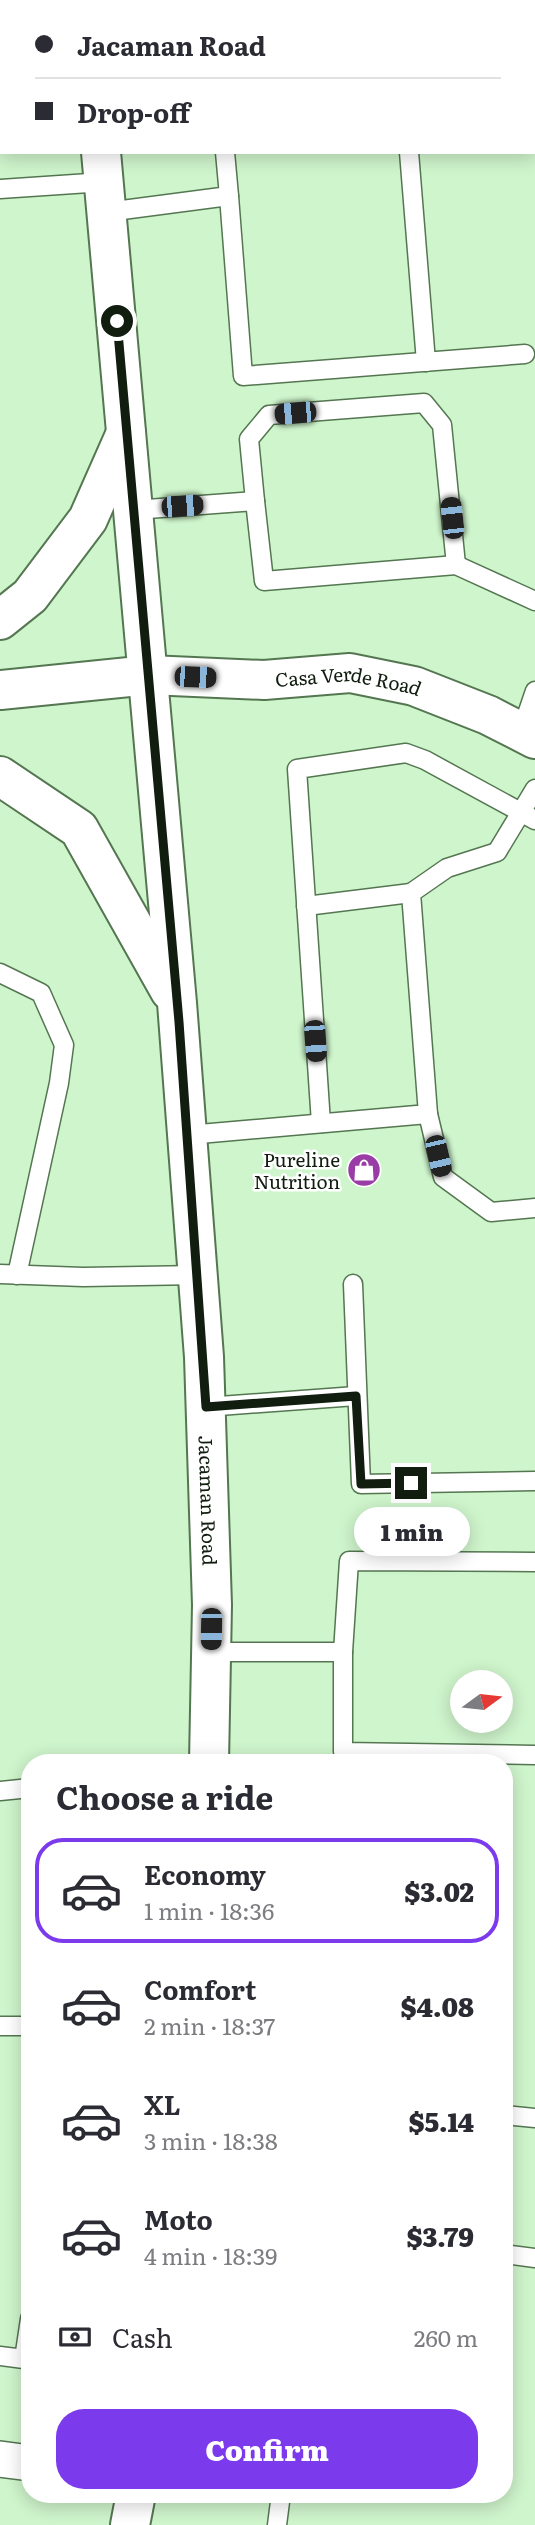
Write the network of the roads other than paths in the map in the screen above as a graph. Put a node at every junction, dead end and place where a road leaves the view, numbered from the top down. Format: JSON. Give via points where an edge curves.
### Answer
{"nodes":[{"id":1,"x":225,"y":154,"type":"edge"},
{"id":2,"x":409,"y":154,"type":"edge"},
{"id":3,"x":104,"y":182,"type":"edge"},
{"id":4,"x":0,"y":189,"type":"edge"},
{"id":5,"x":229,"y":196,"type":"junction"},
{"id":6,"x":524,"y":354,"type":"dead end"},
{"id":7,"x":426,"y":362,"type":"junction"},
{"id":8,"x":127,"y":431,"type":"junction"},
{"id":9,"x":255,"y":501,"type":"junction"},
{"id":10,"x":134,"y":510,"type":"junction"},
{"id":11,"x":456,"y":565,"type":"junction"},
{"id":12,"x":535,"y":601,"type":"edge"},
{"id":13,"x":0,"y":620,"type":"edge"},
{"id":14,"x":149,"y":675,"type":"junction"},
{"id":15,"x":0,"y":690,"type":"edge"},
{"id":16,"x":535,"y":691,"type":"edge"},
{"id":17,"x":528,"y":736,"type":"edge"},
{"id":18,"x":0,"y":776,"type":"edge"},
{"id":19,"x":535,"y":789,"type":"edge"},
{"id":20,"x":528,"y":816,"type":"edge"},
{"id":21,"x":411,"y":893,"type":"junction"},
{"id":22,"x":306,"y":906,"type":"junction"},
{"id":23,"x":0,"y":973,"type":"edge"},
{"id":24,"x":177,"y":1003,"type":"junction"},
{"id":25,"x":428,"y":1114,"type":"junction"},
{"id":26,"x":321,"y":1123,"type":"junction"},
{"id":27,"x":188,"y":1135,"type":"junction"},
{"id":28,"x":535,"y":1208,"type":"edge"},
{"id":29,"x":8,"y":1275,"type":"edge"},
{"id":30,"x":198,"y":1275,"type":"junction"},
{"id":31,"x":352,"y":1284,"type":"dead end"},
{"id":32,"x":356,"y":1396,"type":"junction"},
{"id":33,"x":206,"y":1407,"type":"junction"},
{"id":34,"x":535,"y":1482,"type":"edge"},
{"id":35,"x":535,"y":1562,"type":"edge"},
{"id":36,"x":211,"y":1652,"type":"junction"},
{"id":37,"x":343,"y":1652,"type":"junction"},
{"id":38,"x":209,"y":1754,"type":"edge"},
{"id":39,"x":471,"y":1754,"type":"edge"},
{"id":40,"x":513,"y":1755,"type":"edge"},
{"id":41,"x":535,"y":1755,"type":"edge"},
{"id":42,"x":21,"y":1789,"type":"edge"},
{"id":43,"x":0,"y":1791,"type":"edge"},
{"id":44,"x":0,"y":2026,"type":"edge"},
{"id":45,"x":21,"y":2026,"type":"edge"},
{"id":46,"x":513,"y":2116,"type":"edge"},
{"id":47,"x":535,"y":2118,"type":"edge"},
{"id":48,"x":513,"y":2255,"type":"edge"},
{"id":49,"x":535,"y":2258,"type":"edge"},
{"id":50,"x":0,"y":2356,"type":"edge"},
{"id":51,"x":21,"y":2359,"type":"edge"},
{"id":52,"x":0,"y":2459,"type":"edge"},
{"id":53,"x":21,"y":2462,"type":"edge"},
{"id":54,"x":134,"y":2503,"type":"edge"},
{"id":55,"x":280,"y":2503,"type":"edge"},
{"id":56,"x":130,"y":2525,"type":"edge"},
{"id":57,"x":277,"y":2525,"type":"edge"}],
"edges":[{"from":1,"to":5,"type":"lane"},
{"from":2,"to":7,"type":"lane"},
{"from":3,"to":4,"type":"lane"},
{"from":3,"to":5,"type":"lane"},
{"from":3,"to":8,"type":"main road","name":"Jacaman Road"},
{"from":5,"to":7,"type":"lane","via":[[243,376]]},
{"from":6,"to":7,"type":"lane"},
{"from":8,"to":10,"type":"main road","name":"Jacaman Road"},
{"from":8,"to":13,"type":"main road","via":[[88,519],[30,596]]},
{"from":9,"to":10,"type":"lane"},
{"from":9,"to":11,"type":"lane","via":[[264,581]]},
{"from":9,"to":11,"type":"lane","via":[[249,439],[269,415],[424,403],[442,425]]},
{"from":10,"to":14,"type":"main road","name":"Jacaman Road"},
{"from":11,"to":12,"type":"lane"},
{"from":14,"to":15,"type":"main road","name":"Casa Verde Road"},
{"from":14,"to":17,"type":"main road","name":"Casa Verde Road","via":[[264,680],[349,673],[414,686]]},
{"from":14,"to":24,"type":"main road","name":"Jacaman Road"},
{"from":16,"to":17,"type":"lane"},
{"from":18,"to":24,"type":"main road","via":[[79,829]]},
{"from":19,"to":20,"type":"lane"},
{"from":20,"to":21,"type":"lane","via":[[497,852],[447,868]]},
{"from":20,"to":22,"type":"lane","via":[[406,752],[296,769]]},
{"from":21,"to":22,"type":"lane"},
{"from":21,"to":25,"type":"lane"},
{"from":22,"to":26,"type":"lane"},
{"from":23,"to":29,"type":"lane","via":[[41,993],[64,1045],[59,1083]]},
{"from":24,"to":27,"type":"main road","name":"Jacaman Road"},
{"from":25,"to":26,"type":"lane"},
{"from":25,"to":28,"type":"lane","via":[[443,1177],[491,1212]]},
{"from":26,"to":27,"type":"lane"},
{"from":27,"to":30,"type":"main road","name":"Jacaman Road"},
{"from":29,"to":30,"type":"lane"},
{"from":30,"to":33,"type":"main road","name":"Jacaman Road"},
{"from":31,"to":32,"type":"lane"},
{"from":32,"to":33,"type":"lane"},
{"from":32,"to":34,"type":"lane","via":[[361,1484]]},
{"from":33,"to":36,"type":"main road","name":"Jacaman Road"},
{"from":35,"to":37,"type":"lane","via":[[349,1561]]},
{"from":36,"to":37,"type":"lane"},
{"from":36,"to":38,"type":"main road","name":"Jacaman Road"},
{"from":37,"to":39,"type":"lane","via":[[343,1752]]},
{"from":40,"to":41,"type":"lane"},
{"from":42,"to":43,"type":"lane"},
{"from":44,"to":45,"type":"lane"},
{"from":46,"to":47,"type":"lane"},
{"from":48,"to":49,"type":"lane"},
{"from":50,"to":51,"type":"lane"},
{"from":52,"to":53,"type":"street"},
{"from":54,"to":56,"type":"main road"},
{"from":55,"to":57,"type":"lane"}]}
